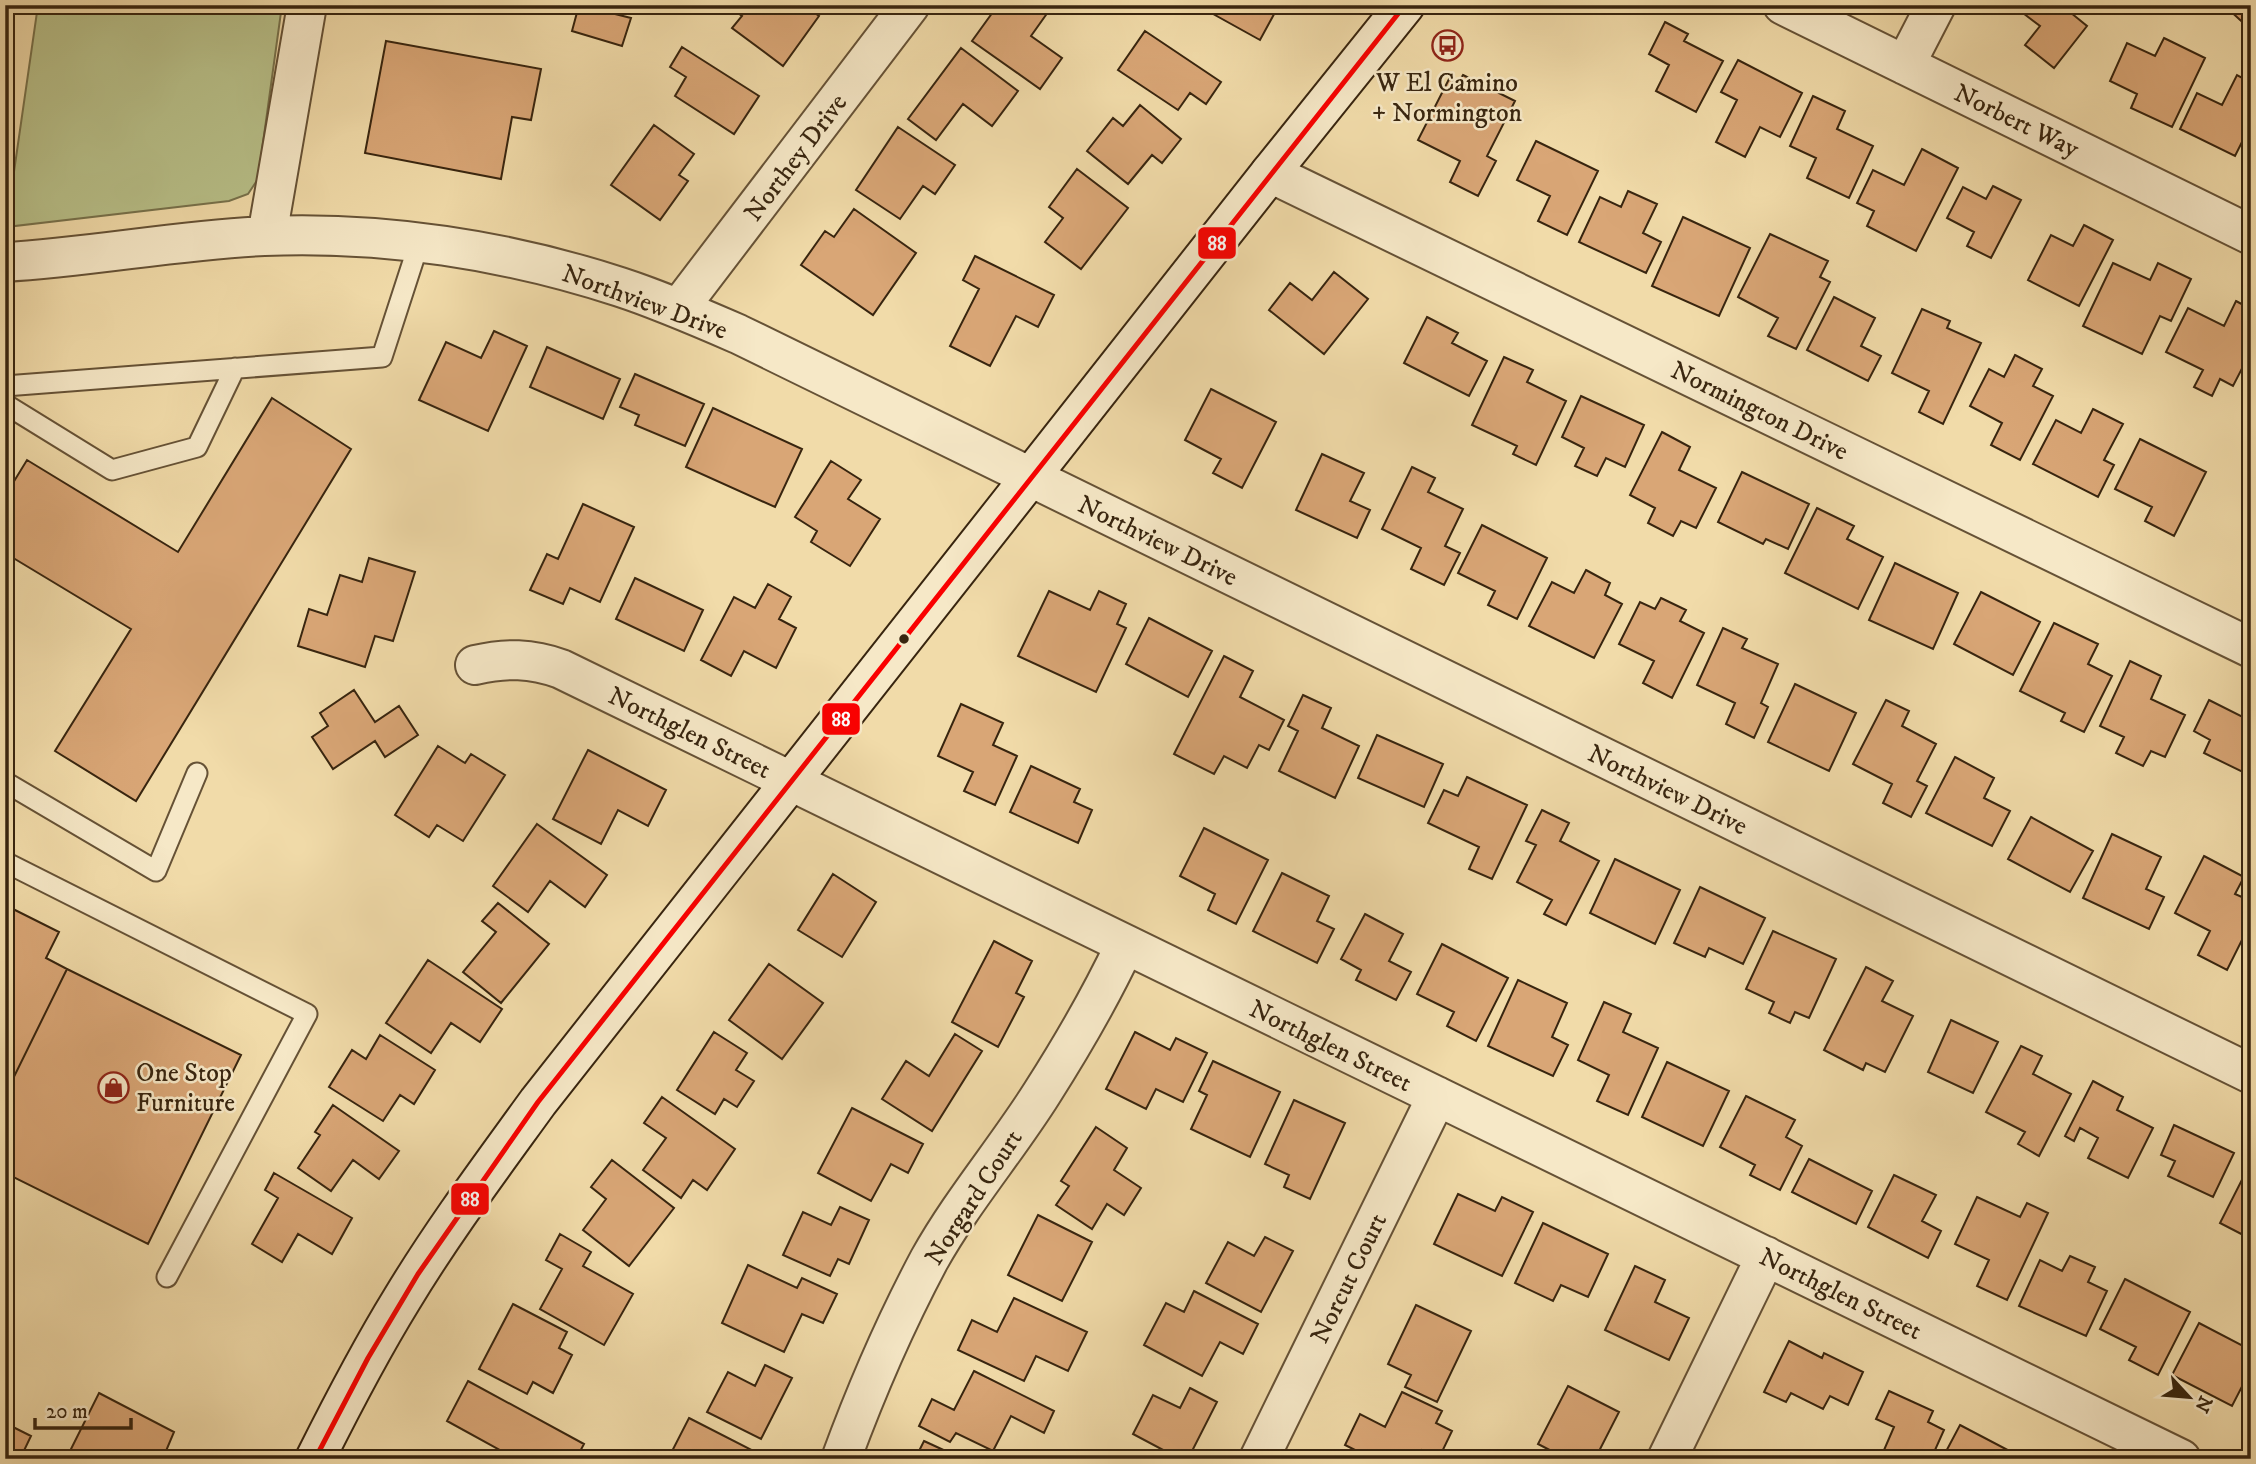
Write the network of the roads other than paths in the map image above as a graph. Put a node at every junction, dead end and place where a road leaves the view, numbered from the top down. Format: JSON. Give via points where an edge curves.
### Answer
{"nodes":[{"id":1,"x":307,"y":5,"type":"edge"},
{"id":2,"x":910,"y":5,"type":"edge"},
{"id":3,"x":1405,"y":5,"type":"edge"},
{"id":4,"x":1783,"y":5,"type":"edge"},
{"id":5,"x":1936,"y":5,"type":"edge"},
{"id":6,"x":1905,"y":65,"type":"junction"},
{"id":7,"x":1270,"y":173,"type":"junction"},
{"id":8,"x":2251,"y":235,"type":"edge"},
{"id":9,"x":267,"y":236,"type":"junction"},
{"id":10,"x":419,"y":243,"type":"junction"},
{"id":11,"x":5,"y":262,"type":"edge"},
{"id":12,"x":679,"y":308,"type":"junction"},
{"id":13,"x":235,"y":368,"type":"junction"},
{"id":14,"x":5,"y":386,"type":"edge"},
{"id":15,"x":5,"y":404,"type":"edge"},
{"id":16,"x":1031,"y":477,"type":"junction"},
{"id":17,"x":2251,"y":648,"type":"edge"},
{"id":18,"x":475,"y":665,"type":"dead end"},
{"id":19,"x":197,"y":773,"type":"dead end"},
{"id":20,"x":791,"y":781,"type":"junction"},
{"id":21,"x":5,"y":782,"type":"edge"},
{"id":22,"x":5,"y":862,"type":"edge"},
{"id":23,"x":1125,"y":945,"type":"junction"},
{"id":24,"x":2251,"y":1074,"type":"edge"},
{"id":25,"x":1437,"y":1096,"type":"junction"},
{"id":26,"x":1766,"y":1256,"type":"junction"},
{"id":27,"x":167,"y":1277,"type":"dead end"},
{"id":28,"x":315,"y":1459,"type":"edge"},
{"id":29,"x":841,"y":1459,"type":"edge"},
{"id":30,"x":1259,"y":1459,"type":"edge"},
{"id":31,"x":1667,"y":1459,"type":"edge"},
{"id":32,"x":2181,"y":1459,"type":"edge"}],
"edges":[{"from":1,"to":9,"type":"street"},
{"from":2,"to":12,"type":"street","name":"Northey Drive"},
{"from":3,"to":7,"type":"street"},
{"from":4,"to":6,"type":"street","name":"Norbert Way"},
{"from":5,"to":6,"type":"street"},
{"from":6,"to":8,"type":"street","name":"Norbert Way"},
{"from":7,"to":16,"type":"street"},
{"from":7,"to":17,"type":"street","name":"Normington Drive"},
{"from":9,"to":10,"type":"street","name":"Northview Drive"},
{"from":9,"to":11,"type":"street","name":"Northview Drive"},
{"from":10,"to":12,"type":"street","name":"Northview Drive","via":[[550,267]]},
{"from":10,"to":13,"type":"lane","via":[[382,357]]},
{"from":12,"to":16,"type":"street","name":"Northview Drive"},
{"from":13,"to":14,"type":"lane"},
{"from":13,"to":15,"type":"lane","via":[[197,447],[112,470]]},
{"from":16,"to":20,"type":"street"},
{"from":16,"to":24,"type":"street","name":"Northview Drive"},
{"from":18,"to":20,"type":"street","name":"Northglen Street","via":[[498,660],[541,662],[561,669]]},
{"from":19,"to":21,"type":"lane","via":[[156,871]]},
{"from":20,"to":23,"type":"street","name":"Northglen Street"},
{"from":20,"to":28,"type":"street","via":[[538,1102],[457,1213],[401,1300]]},
{"from":22,"to":27,"type":"lane","via":[[307,1014]]},
{"from":23,"to":25,"type":"street","name":"Northglen Street"},
{"from":23,"to":29,"type":"street","name":"Norgard Court","via":[[1042,1093],[930,1259],[862,1402]]},
{"from":25,"to":26,"type":"street","name":"Northglen Street"},
{"from":25,"to":30,"type":"street","name":"Norcut Court"},
{"from":26,"to":31,"type":"street"},
{"from":26,"to":32,"type":"street","name":"Northglen Street"}]}
